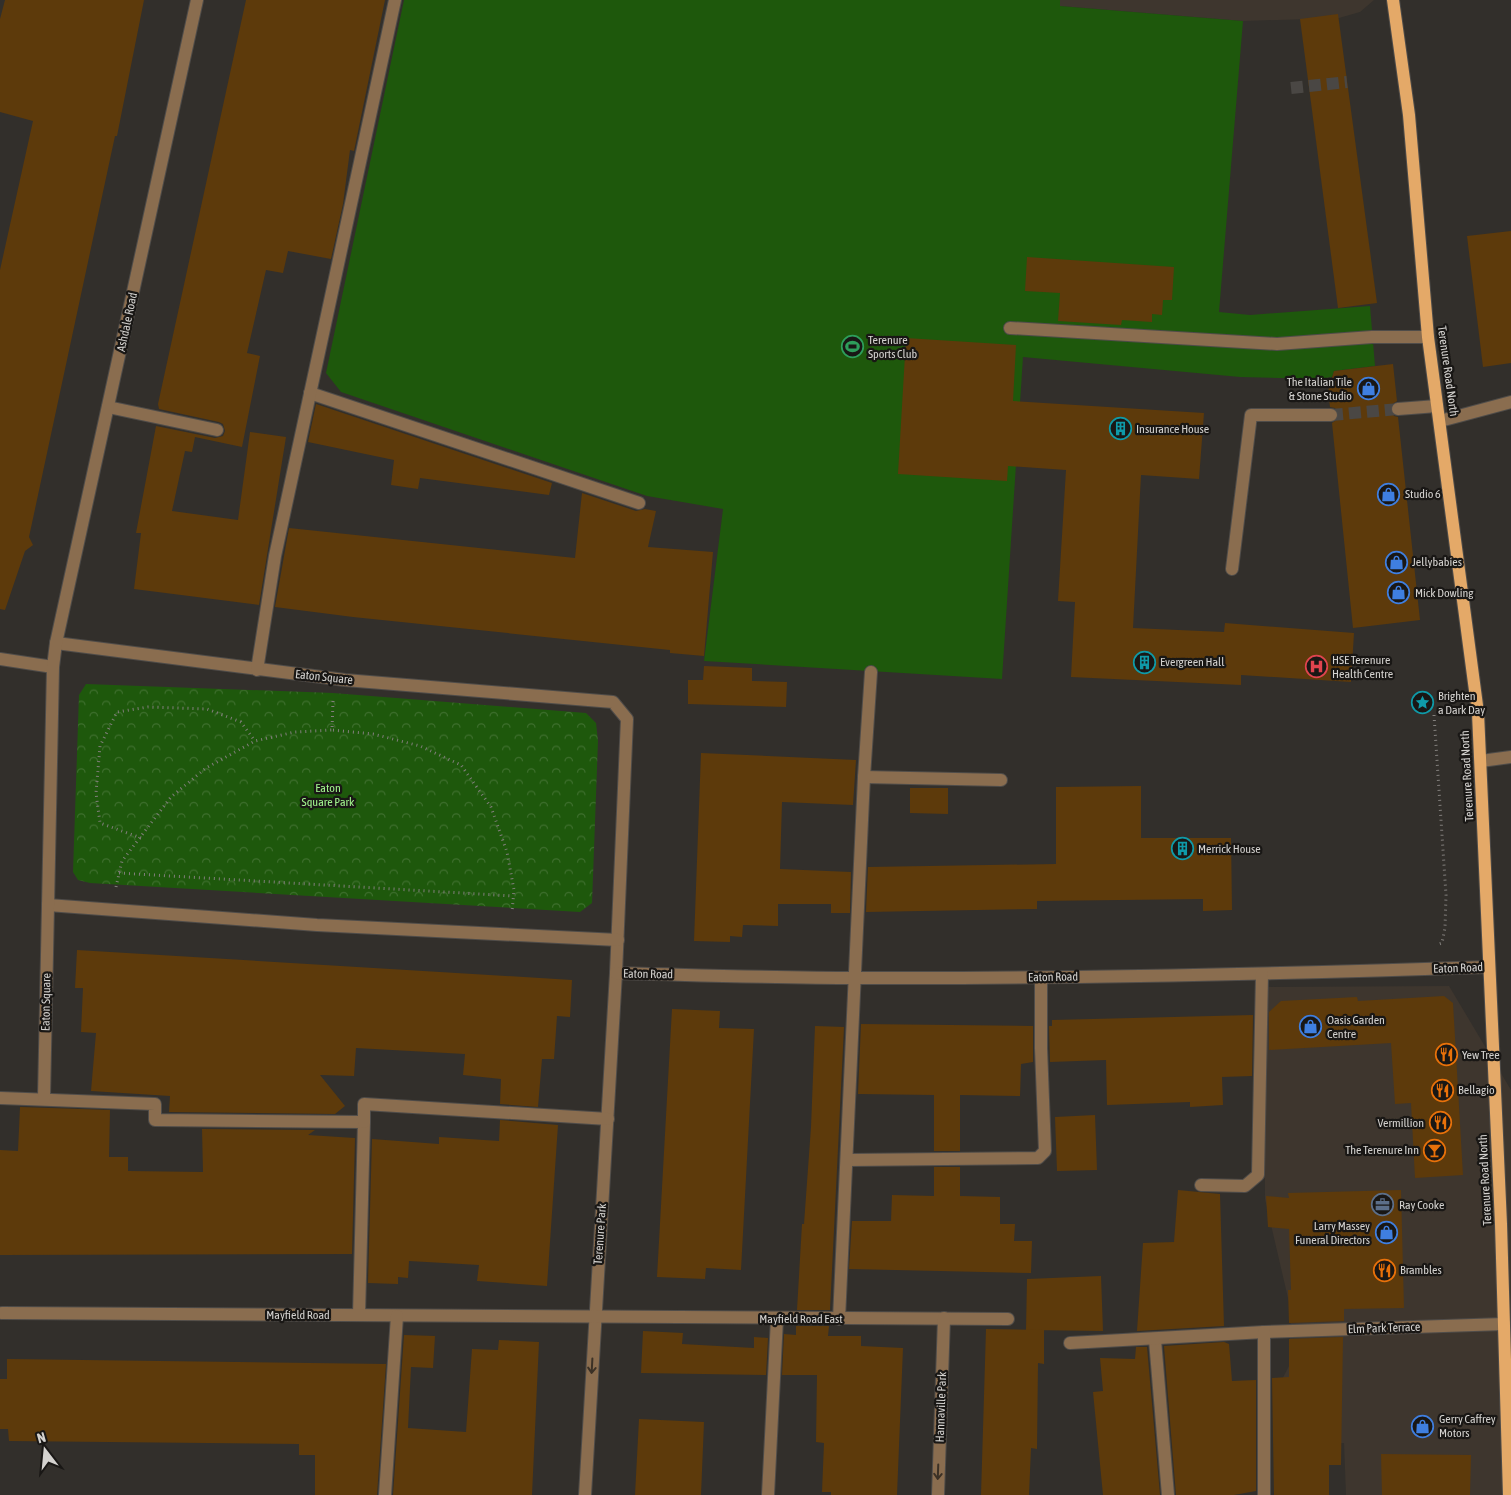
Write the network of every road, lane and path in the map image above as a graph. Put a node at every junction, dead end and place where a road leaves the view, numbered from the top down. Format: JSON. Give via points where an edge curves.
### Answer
{"nodes":[{"id":1,"x":196,"y":0,"type":"edge"},
{"id":2,"x":395,"y":0,"type":"edge"},
{"id":3,"x":1393,"y":0,"type":"edge"},
{"id":4,"x":1010,"y":328,"type":"dead end"},
{"id":5,"x":1428,"y":337,"type":"junction"},
{"id":6,"x":310,"y":393,"type":"junction"},
{"id":7,"x":1511,"y":402,"type":"edge"},
{"id":8,"x":1437,"y":406,"type":"junction"},
{"id":9,"x":108,"y":407,"type":"junction"},
{"id":10,"x":1398,"y":409,"type":"tunnel mouth"},
{"id":11,"x":1331,"y":415,"type":"tunnel mouth"},
{"id":12,"x":1440,"y":420,"type":"junction"},
{"id":13,"x":217,"y":430,"type":"dead end"},
{"id":14,"x":639,"y":503,"type":"dead end"},
{"id":15,"x":1232,"y":569,"type":"dead end"},
{"id":16,"x":56,"y":643,"type":"junction"},
{"id":17,"x":0,"y":659,"type":"edge"},
{"id":18,"x":53,"y":668,"type":"junction"},
{"id":19,"x":257,"y":670,"type":"junction"},
{"id":20,"x":872,"y":672,"type":"dead end"},
{"id":21,"x":334,"y":693,"type":"dead end"},
{"id":22,"x":1434,"y":715,"type":"dead end"},
{"id":23,"x":332,"y":730,"type":"junction"},
{"id":24,"x":255,"y":741,"type":"junction"},
{"id":25,"x":1511,"y":757,"type":"edge"},
{"id":26,"x":1481,"y":761,"type":"junction"},
{"id":27,"x":864,"y":777,"type":"junction"},
{"id":28,"x":1000,"y":780,"type":"dead end"},
{"id":29,"x":141,"y":838,"type":"junction"},
{"id":30,"x":119,"y":873,"type":"junction"},
{"id":31,"x":116,"y":885,"type":"dead end"},
{"id":32,"x":513,"y":896,"type":"junction"},
{"id":33,"x":48,"y":905,"type":"junction"},
{"id":34,"x":512,"y":908,"type":"dead end"},
{"id":35,"x":618,"y":940,"type":"junction"},
{"id":36,"x":1434,"y":945,"type":"dead end"},
{"id":37,"x":1489,"y":967,"type":"junction"},
{"id":38,"x":616,"y":973,"type":"junction"},
{"id":39,"x":1262,"y":974,"type":"junction"},
{"id":40,"x":854,"y":978,"type":"junction"},
{"id":41,"x":1041,"y":978,"type":"junction"},
{"id":42,"x":0,"y":1098,"type":"edge"},
{"id":43,"x":44,"y":1098,"type":"junction"},
{"id":44,"x":608,"y":1119,"type":"junction"},
{"id":45,"x":364,"y":1122,"type":"junction"},
{"id":46,"x":848,"y":1160,"type":"junction"},
{"id":47,"x":1201,"y":1184,"type":"dead end"},
{"id":48,"x":1506,"y":1222,"type":"edge"},
{"id":49,"x":2,"y":1313,"type":"dead end"},
{"id":50,"x":359,"y":1315,"type":"junction"},
{"id":51,"x":397,"y":1316,"type":"junction"},
{"id":52,"x":594,"y":1317,"type":"junction"},
{"id":53,"x":944,"y":1318,"type":"junction"},
{"id":54,"x":777,"y":1319,"type":"junction"},
{"id":55,"x":1008,"y":1319,"type":"dead end"},
{"id":56,"x":839,"y":1320,"type":"junction"},
{"id":57,"x":1504,"y":1324,"type":"junction"},
{"id":58,"x":1264,"y":1332,"type":"junction"},
{"id":59,"x":1155,"y":1340,"type":"junction"},
{"id":60,"x":1070,"y":1344,"type":"dead end"},
{"id":61,"x":385,"y":1495,"type":"edge"},
{"id":62,"x":585,"y":1495,"type":"edge"},
{"id":63,"x":768,"y":1495,"type":"edge"},
{"id":64,"x":938,"y":1495,"type":"edge"},
{"id":65,"x":1168,"y":1495,"type":"edge"},
{"id":66,"x":1264,"y":1495,"type":"edge"},
{"id":67,"x":1509,"y":1495,"type":"edge"}],
"edges":[{"from":1,"to":9,"type":"street","name":"Ashdale Road"},
{"from":2,"to":6,"type":"street"},
{"from":3,"to":5,"type":"main road","name":"Terenure Road North","via":[[1409,115]]},
{"from":4,"to":5,"type":"street","via":[[1277,344],[1372,336]]},
{"from":5,"to":8,"type":"main road","name":"Terenure Road North"},
{"from":6,"to":14,"type":"street"},
{"from":6,"to":19,"type":"street","via":[[275,556]]},
{"from":7,"to":12,"type":"street"},
{"from":8,"to":10,"type":"street"},
{"from":8,"to":12,"type":"main road","name":"Terenure Road North"},
{"from":9,"to":13,"type":"street"},
{"from":9,"to":16,"type":"street","name":"Ashdale Road"},
{"from":11,"to":15,"type":"street","via":[[1251,415]]},
{"from":12,"to":26,"type":"main road","name":"Terenure Road North"},
{"from":16,"to":18,"type":"street","name":"Eaton Square"},
{"from":16,"to":19,"type":"street","name":"Eaton Square"},
{"from":17,"to":18,"type":"street"},
{"from":18,"to":33,"type":"street","name":"Eaton Square"},
{"from":19,"to":35,"type":"street","name":"Eaton Square","via":[[613,702],[627,718]]},
{"from":20,"to":27,"type":"street"},
{"from":21,"to":23,"type":"path"},
{"from":22,"to":36,"type":"path","via":[[1446,895],[1446,928],[1442,943]]},
{"from":23,"to":24,"type":"path","via":[[295,732]]},
{"from":23,"to":32,"type":"path","via":[[373,734],[420,746],[461,765],[491,807],[507,852]]},
{"from":24,"to":29,"type":"path","via":[[206,768],[171,797]]},
{"from":24,"to":29,"type":"path","via":[[241,722],[207,709],[148,707],[117,712],[100,746],[96,793],[100,823]]},
{"from":25,"to":26,"type":"street"},
{"from":26,"to":37,"type":"main road","name":"Terenure Road North"},
{"from":27,"to":28,"type":"street"},
{"from":27,"to":40,"type":"street"},
{"from":29,"to":30,"type":"path","via":[[122,861]]},
{"from":30,"to":31,"type":"path"},
{"from":30,"to":32,"type":"path"},
{"from":32,"to":34,"type":"path"},
{"from":33,"to":35,"type":"street","via":[[317,925]]},
{"from":33,"to":43,"type":"street","name":"Eaton Square"},
{"from":35,"to":38,"type":"street","name":"Eaton Square"},
{"from":37,"to":39,"type":"street","name":"Eaton Road"},
{"from":37,"to":48,"type":"main road","name":"Terenure Road North"},
{"from":38,"to":40,"type":"street","name":"Eaton Road"},
{"from":38,"to":44,"type":"street","name":"Terenure Park"},
{"from":39,"to":41,"type":"street","name":"Eaton Road"},
{"from":39,"to":47,"type":"street","via":[[1258,1175],[1245,1186]]},
{"from":40,"to":41,"type":"street","name":"Eaton Road"},
{"from":40,"to":46,"type":"street"},
{"from":41,"to":46,"type":"street","via":[[1045,1150],[1038,1158]]},
{"from":42,"to":43,"type":"street"},
{"from":43,"to":45,"type":"street","via":[[155,1104],[155,1120]]},
{"from":44,"to":45,"type":"street","via":[[364,1104]]},
{"from":44,"to":52,"type":"street","name":"Terenure Park"},
{"from":45,"to":50,"type":"street"},
{"from":46,"to":56,"type":"street"},
{"from":48,"to":57,"type":"main road","name":"Terenure Road North"},
{"from":49,"to":50,"type":"street","name":"Mayfield Road"},
{"from":50,"to":51,"type":"street","name":"Mayfield Road"},
{"from":51,"to":52,"type":"street","name":"Mayfield Road"},
{"from":51,"to":61,"type":"street"},
{"from":52,"to":54,"type":"street","name":"Mayfield Road East"},
{"from":52,"to":62,"type":"street","name":"Terenure Park","one_way":true},
{"from":53,"to":55,"type":"street","name":"Mayfield Road East"},
{"from":53,"to":56,"type":"street","name":"Mayfield Road East"},
{"from":53,"to":64,"type":"street","name":"Hannaville Park","one_way":true},
{"from":54,"to":56,"type":"street","name":"Mayfield Road East"},
{"from":54,"to":63,"type":"street"},
{"from":57,"to":58,"type":"street","name":"Elm Park Terrace"},
{"from":57,"to":67,"type":"main road","name":"Terenure Road North"},
{"from":58,"to":59,"type":"street","name":"Elm Park Terrace"},
{"from":58,"to":66,"type":"street"},
{"from":59,"to":60,"type":"street","name":"Elm Park Terrace"},
{"from":59,"to":65,"type":"street"}]}
